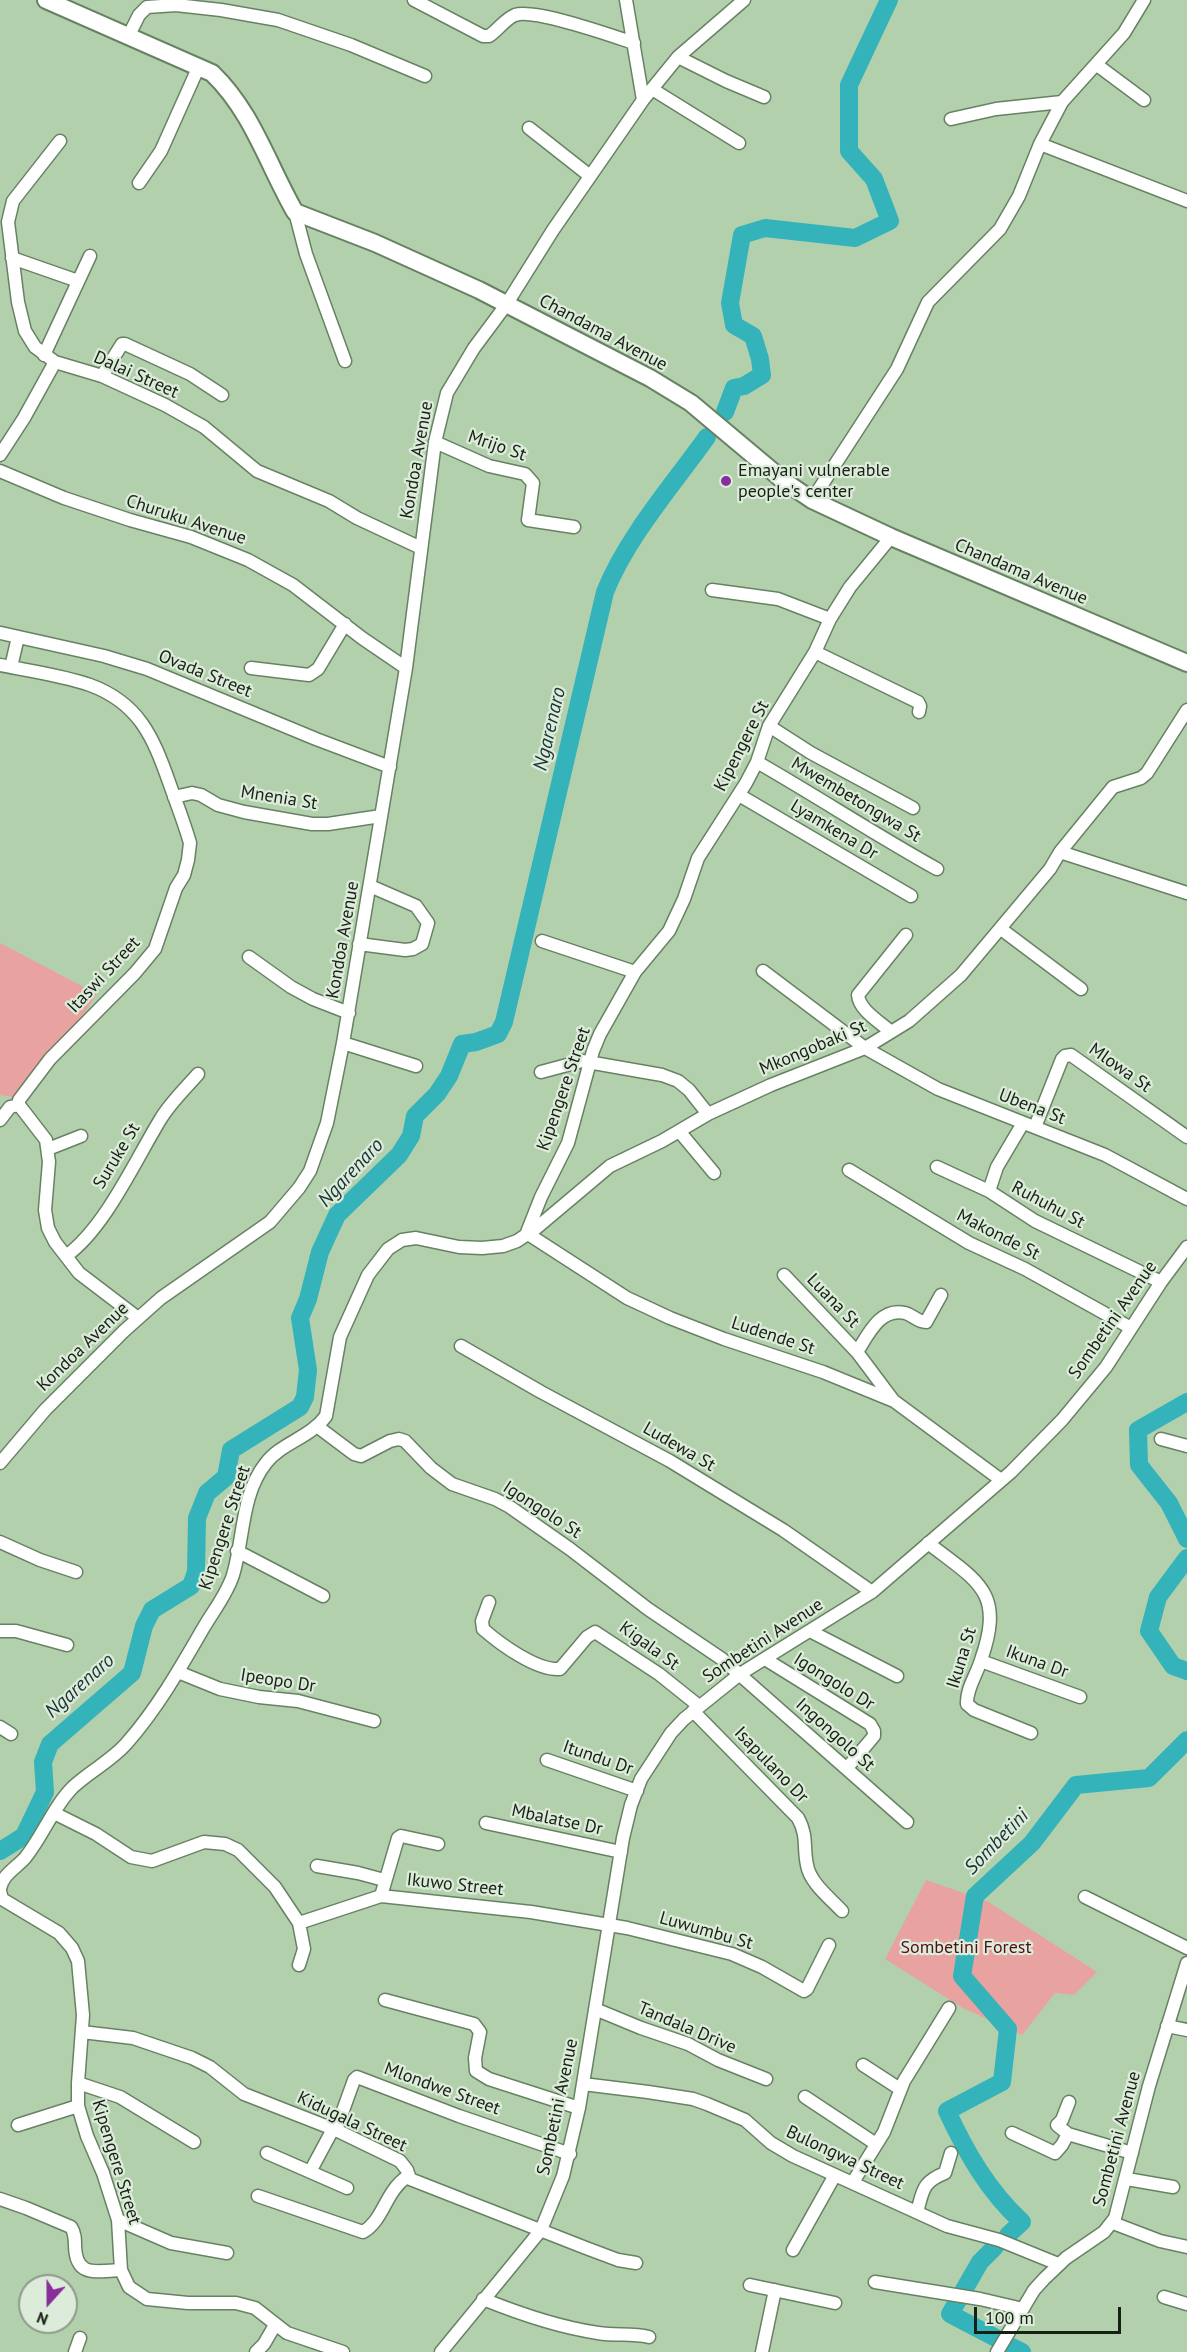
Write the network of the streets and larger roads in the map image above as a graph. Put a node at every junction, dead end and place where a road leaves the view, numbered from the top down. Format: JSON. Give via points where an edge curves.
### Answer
{"nodes":[{"id":1,"x":46,"y":0,"type":"edge"},
{"id":2,"x":414,"y":0,"type":"edge"},
{"id":3,"x":626,"y":0,"type":"edge"},
{"id":4,"x":744,"y":0,"type":"edge"},
{"id":5,"x":1144,"y":0,"type":"edge"},
{"id":6,"x":220,"y":5,"type":"edge"},
{"id":7,"x":129,"y":35,"type":"junction"},
{"id":8,"x":634,"y":43,"type":"junction"},
{"id":9,"x":678,"y":57,"type":"junction"},
{"id":10,"x":1097,"y":64,"type":"junction"},
{"id":11,"x":199,"y":66,"type":"junction"},
{"id":12,"x":425,"y":76,"type":"dead end"},
{"id":13,"x":652,"y":89,"type":"junction"},
{"id":14,"x":764,"y":96,"type":"dead end"},
{"id":15,"x":644,"y":100,"type":"junction"},
{"id":16,"x":1144,"y":100,"type":"dead end"},
{"id":17,"x":1062,"y":102,"type":"junction"},
{"id":18,"x":951,"y":119,"type":"dead end"},
{"id":19,"x":530,"y":128,"type":"dead end"},
{"id":20,"x":60,"y":141,"type":"dead end"},
{"id":21,"x":739,"y":143,"type":"dead end"},
{"id":22,"x":1040,"y":144,"type":"junction"},
{"id":23,"x":590,"y":176,"type":"junction"},
{"id":24,"x":139,"y":183,"type":"dead end"},
{"id":25,"x":1187,"y":201,"type":"edge"},
{"id":26,"x":295,"y":212,"type":"junction"},
{"id":27,"x":90,"y":256,"type":"dead end"},
{"id":28,"x":12,"y":258,"type":"junction"},
{"id":29,"x":78,"y":281,"type":"junction"},
{"id":30,"x":506,"y":305,"type":"junction"},
{"id":31,"x":50,"y":358,"type":"junction"},
{"id":32,"x":345,"y":361,"type":"dead end"},
{"id":33,"x":102,"y":376,"type":"junction"},
{"id":34,"x":222,"y":395,"type":"dead end"},
{"id":35,"x":435,"y":442,"type":"junction"},
{"id":36,"x":0,"y":455,"type":"edge"},
{"id":37,"x":0,"y":471,"type":"edge"},
{"id":38,"x":812,"y":500,"type":"junction"},
{"id":39,"x":574,"y":527,"type":"dead end"},
{"id":40,"x":891,"y":537,"type":"junction"},
{"id":41,"x":421,"y":548,"type":"junction"},
{"id":42,"x":712,"y":590,"type":"dead end"},
{"id":43,"x":830,"y":619,"type":"junction"},
{"id":44,"x":345,"y":624,"type":"junction"},
{"id":45,"x":1,"y":633,"type":"edge"},
{"id":46,"x":18,"y":637,"type":"junction"},
{"id":47,"x":815,"y":652,"type":"junction"},
{"id":48,"x":1187,"y":663,"type":"edge"},
{"id":49,"x":6,"y":666,"type":"edge"},
{"id":50,"x":251,"y":668,"type":"dead end"},
{"id":51,"x":406,"y":668,"type":"junction"},
{"id":52,"x":1187,"y":710,"type":"edge"},
{"id":53,"x":919,"y":712,"type":"dead end"},
{"id":54,"x":769,"y":726,"type":"junction"},
{"id":55,"x":757,"y":762,"type":"junction"},
{"id":56,"x":390,"y":767,"type":"junction"},
{"id":57,"x":739,"y":795,"type":"junction"},
{"id":58,"x":174,"y":797,"type":"junction"},
{"id":59,"x":913,"y":808,"type":"dead end"},
{"id":60,"x":381,"y":816,"type":"junction"},
{"id":61,"x":1059,"y":852,"type":"junction"},
{"id":62,"x":937,"y":869,"type":"dead end"},
{"id":63,"x":370,"y":886,"type":"junction"},
{"id":64,"x":1187,"y":893,"type":"edge"},
{"id":65,"x":911,"y":896,"type":"dead end"},
{"id":66,"x":676,"y":917,"type":"joint"},
{"id":67,"x":1000,"y":929,"type":"junction"},
{"id":68,"x":906,"y":935,"type":"dead end"},
{"id":69,"x":542,"y":941,"type":"dead end"},
{"id":70,"x":359,"y":944,"type":"junction"},
{"id":71,"x":249,"y":957,"type":"dead end"},
{"id":72,"x":763,"y":971,"type":"dead end"},
{"id":73,"x":635,"y":972,"type":"junction"},
{"id":74,"x":1081,"y":989,"type":"dead end"},
{"id":75,"x":348,"y":1013,"type":"junction"},
{"id":76,"x":891,"y":1032,"type":"junction"},
{"id":77,"x":343,"y":1043,"type":"junction"},
{"id":78,"x":865,"y":1048,"type":"junction"},
{"id":79,"x":590,"y":1063,"type":"junction"},
{"id":80,"x":416,"y":1066,"type":"dead end"},
{"id":81,"x":541,"y":1072,"type":"dead end"},
{"id":82,"x":198,"y":1074,"type":"dead end"},
{"id":83,"x":19,"y":1105,"type":"junction"},
{"id":84,"x":708,"y":1114,"type":"junction"},
{"id":85,"x":0,"y":1120,"type":"edge"},
{"id":86,"x":1023,"y":1123,"type":"junction"},
{"id":87,"x":1035,"y":1127,"type":"junction"},
{"id":88,"x":680,"y":1131,"type":"junction"},
{"id":89,"x":81,"y":1136,"type":"dead end"},
{"id":90,"x":1187,"y":1137,"type":"edge"},
{"id":91,"x":48,"y":1149,"type":"junction"},
{"id":92,"x":937,"y":1167,"type":"dead end"},
{"id":93,"x":849,"y":1170,"type":"dead end"},
{"id":94,"x":714,"y":1173,"type":"dead end"},
{"id":95,"x":989,"y":1191,"type":"junction"},
{"id":96,"x":1187,"y":1198,"type":"edge"},
{"id":97,"x":527,"y":1235,"type":"junction"},
{"id":98,"x":1187,"y":1247,"type":"edge"},
{"id":99,"x":66,"y":1256,"type":"junction"},
{"id":100,"x":784,"y":1275,"type":"dead end"},
{"id":101,"x":1161,"y":1282,"type":"junction"},
{"id":102,"x":941,"y":1294,"type":"dead end"},
{"id":103,"x":138,"y":1318,"type":"junction"},
{"id":104,"x":1131,"y":1328,"type":"junction"},
{"id":105,"x":461,"y":1346,"type":"dead end"},
{"id":106,"x":857,"y":1352,"type":"junction"},
{"id":107,"x":894,"y":1401,"type":"junction"},
{"id":108,"x":318,"y":1427,"type":"junction"},
{"id":109,"x":1161,"y":1438,"type":"dead end"},
{"id":110,"x":1187,"y":1446,"type":"edge"},
{"id":111,"x":0,"y":1462,"type":"edge"},
{"id":112,"x":1001,"y":1480,"type":"junction"},
{"id":113,"x":0,"y":1542,"type":"edge"},
{"id":114,"x":928,"y":1544,"type":"junction"},
{"id":115,"x":237,"y":1551,"type":"junction"},
{"id":116,"x":76,"y":1572,"type":"dead end"},
{"id":117,"x":872,"y":1592,"type":"junction"},
{"id":118,"x":323,"y":1596,"type":"dead end"},
{"id":119,"x":489,"y":1602,"type":"dead end"},
{"id":120,"x":0,"y":1631,"type":"edge"},
{"id":121,"x":810,"y":1631,"type":"junction"},
{"id":122,"x":67,"y":1645,"type":"dead end"},
{"id":123,"x":765,"y":1659,"type":"junction"},
{"id":124,"x":981,"y":1661,"type":"junction"},
{"id":125,"x":178,"y":1672,"type":"junction"},
{"id":126,"x":740,"y":1674,"type":"junction"},
{"id":127,"x":897,"y":1676,"type":"dead end"},
{"id":128,"x":1080,"y":1697,"type":"dead end"},
{"id":129,"x":696,"y":1709,"type":"junction"},
{"id":130,"x":374,"y":1721,"type":"dead end"},
{"id":131,"x":1031,"y":1732,"type":"dead end"},
{"id":132,"x":547,"y":1760,"type":"dead end"},
{"id":133,"x":847,"y":1768,"type":"junction"},
{"id":134,"x":637,"y":1791,"type":"junction"},
{"id":135,"x":54,"y":1813,"type":"junction"},
{"id":136,"x":907,"y":1822,"type":"dead end"},
{"id":137,"x":486,"y":1823,"type":"dead end"},
{"id":138,"x":438,"y":1844,"type":"dead end"},
{"id":139,"x":621,"y":1852,"type":"junction"},
{"id":140,"x":317,"y":1866,"type":"dead end"},
{"id":141,"x":384,"y":1880,"type":"junction"},
{"id":142,"x":0,"y":1890,"type":"edge"},
{"id":143,"x":381,"y":1896,"type":"junction"},
{"id":144,"x":1085,"y":1897,"type":"dead end"},
{"id":145,"x":842,"y":1911,"type":"dead end"},
{"id":146,"x":299,"y":1923,"type":"junction"},
{"id":147,"x":610,"y":1925,"type":"junction"},
{"id":148,"x":829,"y":1946,"type":"dead end"},
{"id":149,"x":1187,"y":1948,"type":"edge"},
{"id":150,"x":1187,"y":1964,"type":"edge"},
{"id":151,"x":299,"y":1965,"type":"dead end"},
{"id":152,"x":385,"y":2000,"type":"dead end"},
{"id":153,"x":949,"y":2008,"type":"dead end"},
{"id":154,"x":595,"y":2009,"type":"junction"},
{"id":155,"x":1167,"y":2026,"type":"junction"},
{"id":156,"x":1187,"y":2030,"type":"edge"},
{"id":157,"x":82,"y":2032,"type":"junction"},
{"id":158,"x":863,"y":2065,"type":"dead end"},
{"id":159,"x":766,"y":2079,"type":"dead end"},
{"id":160,"x":78,"y":2083,"type":"junction"},
{"id":161,"x":583,"y":2084,"type":"junction"},
{"id":162,"x":900,"y":2089,"type":"junction"},
{"id":163,"x":805,"y":2097,"type":"dead end"},
{"id":164,"x":1069,"y":2102,"type":"dead end"},
{"id":165,"x":78,"y":2106,"type":"junction"},
{"id":166,"x":579,"y":2108,"type":"junction"},
{"id":167,"x":18,"y":2125,"type":"dead end"},
{"id":168,"x":334,"y":2129,"type":"junction"},
{"id":169,"x":1012,"y":2133,"type":"dead end"},
{"id":170,"x":1068,"y":2134,"type":"junction"},
{"id":171,"x":194,"y":2142,"type":"dead end"},
{"id":172,"x":876,"y":2144,"type":"junction"},
{"id":173,"x":267,"y":2153,"type":"dead end"},
{"id":174,"x":951,"y":2153,"type":"dead end"},
{"id":175,"x":1132,"y":2153,"type":"junction"},
{"id":176,"x":570,"y":2154,"type":"junction"},
{"id":177,"x":311,"y":2170,"type":"junction"},
{"id":178,"x":835,"y":2175,"type":"junction"},
{"id":179,"x":408,"y":2176,"type":"junction"},
{"id":180,"x":1127,"y":2179,"type":"junction"},
{"id":181,"x":853,"y":2182,"type":"junction"},
{"id":182,"x":1173,"y":2187,"type":"dead end"},
{"id":183,"x":347,"y":2188,"type":"dead end"},
{"id":184,"x":258,"y":2196,"type":"dead end"},
{"id":185,"x":0,"y":2199,"type":"edge"},
{"id":186,"x":916,"y":2212,"type":"junction"},
{"id":187,"x":118,"y":2220,"type":"junction"},
{"id":188,"x":1113,"y":2223,"type":"junction"},
{"id":189,"x":540,"y":2230,"type":"junction"},
{"id":190,"x":1187,"y":2247,"type":"edge"},
{"id":191,"x":793,"y":2250,"type":"dead end"},
{"id":192,"x":227,"y":2253,"type":"dead end"},
{"id":193,"x":636,"y":2263,"type":"dead end"},
{"id":194,"x":1058,"y":2264,"type":"junction"},
{"id":195,"x":122,"y":2270,"type":"junction"},
{"id":196,"x":874,"y":2282,"type":"dead end"},
{"id":197,"x":750,"y":2285,"type":"dead end"},
{"id":198,"x":775,"y":2290,"type":"junction"},
{"id":199,"x":1164,"y":2297,"type":"dead end"},
{"id":200,"x":483,"y":2299,"type":"junction"},
{"id":201,"x":835,"y":2303,"type":"dead end"},
{"id":202,"x":1187,"y":2304,"type":"edge"},
{"id":203,"x":1023,"y":2309,"type":"junction"},
{"id":204,"x":275,"y":2325,"type":"junction"},
{"id":205,"x":649,"y":2337,"type":"dead end"},
{"id":206,"x":80,"y":2338,"type":"dead end"},
{"id":207,"x":75,"y":2352,"type":"edge"},
{"id":208,"x":256,"y":2352,"type":"edge"},
{"id":209,"x":343,"y":2352,"type":"edge"},
{"id":210,"x":441,"y":2352,"type":"edge"},
{"id":211,"x":762,"y":2352,"type":"edge"},
{"id":212,"x":997,"y":2352,"type":"edge"}],
"edges":[{"from":1,"to":7,"type":"street"},
{"from":2,"to":8,"type":"street","via":[[483,36],[489,36],[516,15],[527,13]]},
{"from":3,"to":8,"type":"street"},
{"from":4,"to":9,"type":"street","name":"Kondoa Avenue"},
{"from":5,"to":10,"type":"street","via":[[1124,33]]},
{"from":6,"to":7,"type":"street","via":[[147,7]]},
{"from":6,"to":12,"type":"street","via":[[351,45]]},
{"from":7,"to":11,"type":"street"},
{"from":8,"to":15,"type":"street"},
{"from":9,"to":13,"type":"street","name":"Kondoa Avenue"},
{"from":9,"to":14,"type":"street"},
{"from":10,"to":16,"type":"street"},
{"from":10,"to":17,"type":"street"},
{"from":11,"to":24,"type":"street","via":[[161,151]]},
{"from":11,"to":26,"type":"street","via":[[219,79],[242,110]]},
{"from":13,"to":15,"type":"street","name":"Kondoa Avenue"},
{"from":13,"to":21,"type":"street"},
{"from":15,"to":23,"type":"street","name":"Kondoa Avenue"},
{"from":17,"to":18,"type":"street","via":[[996,109]]},
{"from":17,"to":22,"type":"street"},
{"from":19,"to":23,"type":"street"},
{"from":20,"to":28,"type":"street","via":[[12,201],[8,222]]},
{"from":22,"to":25,"type":"street"},
{"from":22,"to":38,"type":"street","via":[[1008,217],[928,302],[897,369]]},
{"from":23,"to":30,"type":"street","name":"Kondoa Avenue"},
{"from":26,"to":30,"type":"street","name":"Chandama Avenue","via":[[417,261]]},
{"from":26,"to":32,"type":"street"},
{"from":27,"to":29,"type":"street"},
{"from":28,"to":29,"type":"street"},
{"from":28,"to":31,"type":"street","via":[[25,331],[35,347]]},
{"from":29,"to":31,"type":"street"},
{"from":30,"to":35,"type":"street","name":"Kondoa Avenue","via":[[447,393]]},
{"from":30,"to":38,"type":"street","name":"Chandama Avenue","via":[[691,403]]},
{"from":31,"to":33,"type":"street","name":"Dalai Street"},
{"from":31,"to":36,"type":"street","via":[[24,418]]},
{"from":33,"to":34,"type":"street","via":[[116,350],[125,344],[190,374]]},
{"from":33,"to":41,"type":"street","name":"Dalai Street","via":[[204,427],[257,471],[329,501]]},
{"from":35,"to":39,"type":"street","name":"Mrijo St","via":[[489,466],[525,474],[532,483],[528,520]]},
{"from":35,"to":41,"type":"street","name":"Kondoa Avenue"},
{"from":37,"to":44,"type":"street","name":"Churuku Avenue","via":[[73,501],[191,537],[248,560],[293,585]]},
{"from":38,"to":40,"type":"street","name":"Chandama Avenue"},
{"from":40,"to":43,"type":"street","name":"Kipengere St","via":[[850,587]]},
{"from":40,"to":48,"type":"street","name":"Chandama Avenue"},
{"from":41,"to":51,"type":"street","name":"Kondoa Avenue"},
{"from":42,"to":43,"type":"street","via":[[778,599]]},
{"from":43,"to":47,"type":"street","name":"Kipengere St"},
{"from":44,"to":50,"type":"street","via":[[318,669],[309,675]]},
{"from":44,"to":51,"type":"street","name":"Churuku Avenue"},
{"from":45,"to":46,"type":"street","name":"Ovada Street"},
{"from":46,"to":49,"type":"street"},
{"from":46,"to":56,"type":"street","name":"Ovada Street","via":[[147,669]]},
{"from":47,"to":53,"type":"street","via":[[918,702]]},
{"from":47,"to":54,"type":"street","name":"Kipengere St"},
{"from":49,"to":58,"type":"street","name":"Itaswi Street","via":[[92,686],[130,708],[154,741]]},
{"from":51,"to":56,"type":"street","name":"Kondoa Avenue"},
{"from":52,"to":61,"type":"street","name":"Mkongobaki St","via":[[1147,772],[1141,778],[1113,786]]},
{"from":54,"to":55,"type":"street","name":"Kipengere St"},
{"from":54,"to":59,"type":"street"},
{"from":55,"to":57,"type":"street","name":"Kipengere St"},
{"from":55,"to":62,"type":"street","name":"Mwembetongwa St"},
{"from":56,"to":60,"type":"street","name":"Kondoa Avenue"},
{"from":57,"to":65,"type":"street","name":"Lyamkena Dr"},
{"from":57,"to":66,"type":"street","name":"Kipengere St","via":[[698,858]]},
{"from":58,"to":60,"type":"street","name":"Mnenia St","via":[[192,793],[244,812],[312,824]]},
{"from":58,"to":83,"type":"street","name":"Itaswi Street","via":[[190,843],[188,860],[154,949],[50,1059]]},
{"from":60,"to":63,"type":"street","name":"Kondoa Avenue"},
{"from":61,"to":64,"type":"street"},
{"from":61,"to":67,"type":"street","name":"Mkongobaki St"},
{"from":63,"to":70,"type":"street","name":"Kondoa Avenue"},
{"from":63,"to":70,"type":"street","via":[[416,906],[428,923],[422,944],[413,949]]},
{"from":66,"to":73,"type":"street","name":"Kipengere Street"},
{"from":67,"to":74,"type":"street"},
{"from":67,"to":76,"type":"street","name":"Mkongobaki St","via":[[961,975]]},
{"from":68,"to":76,"type":"street","via":[[858,995],[863,1007]]},
{"from":69,"to":73,"type":"street"},
{"from":70,"to":75,"type":"street","name":"Kondoa Avenue"},
{"from":71,"to":75,"type":"street","via":[[291,987]]},
{"from":72,"to":78,"type":"street","name":"Ubena St"},
{"from":73,"to":79,"type":"street","name":"Kipengere Street","via":[[600,1034]]},
{"from":75,"to":77,"type":"street","name":"Kondoa Avenue"},
{"from":76,"to":78,"type":"street","name":"Mkongobaki St"},
{"from":77,"to":80,"type":"street"},
{"from":77,"to":103,"type":"street","name":"Kondoa Avenue","via":[[327,1123],[310,1171],[299,1188],[270,1222],[170,1291]]},
{"from":78,"to":84,"type":"street","name":"Mkongobaki St"},
{"from":78,"to":86,"type":"street","name":"Ubena St","via":[[938,1089]]},
{"from":79,"to":81,"type":"street","via":[[576,1061]]},
{"from":79,"to":84,"type":"street","via":[[678,1081]]},
{"from":79,"to":97,"type":"street","name":"Kipengere Street","via":[[568,1143]]},
{"from":82,"to":99,"type":"street","name":"Suruke St","via":[[167,1109],[87,1238]]},
{"from":83,"to":85,"type":"street","via":[[10,1107]]},
{"from":83,"to":91,"type":"street","via":[[46,1140]]},
{"from":84,"to":88,"type":"street","name":"Mkongobaki St"},
{"from":86,"to":87,"type":"street","name":"Ubena St"},
{"from":86,"to":95,"type":"street","name":"Ruhuhu St","via":[[997,1167]]},
{"from":87,"to":90,"type":"street","name":"Mlowa St","via":[[1062,1059],[1071,1055]]},
{"from":87,"to":96,"type":"street","name":"Ubena St","via":[[1105,1155]]},
{"from":88,"to":94,"type":"street"},
{"from":88,"to":97,"type":"street","name":"Mkongobaki St","via":[[610,1166]]},
{"from":89,"to":91,"type":"street"},
{"from":91,"to":99,"type":"street","via":[[48,1228]]},
{"from":92,"to":95,"type":"street"},
{"from":93,"to":104,"type":"street","name":"Makonde St","via":[[969,1243]]},
{"from":95,"to":101,"type":"street","name":"Ruhuhu St","via":[[1035,1221]]},
{"from":97,"to":107,"type":"street","name":"Ludende St","via":[[627,1298],[670,1318]]},
{"from":97,"to":108,"type":"street","via":[[503,1246],[459,1247],[416,1238],[402,1240],[388,1249],[368,1275],[340,1337],[329,1407]]},
{"from":98,"to":101,"type":"street","name":"Sombetini Avenue"},
{"from":99,"to":103,"type":"street","via":[[88,1282]]},
{"from":100,"to":106,"type":"street","name":"Luana St"},
{"from":101,"to":104,"type":"street","name":"Sombetini Avenue"},
{"from":102,"to":106,"type":"street","name":"Luana St","via":[[926,1322],[904,1313],[890,1313],[877,1322]]},
{"from":103,"to":111,"type":"street","name":"Kondoa Avenue","via":[[45,1410]]},
{"from":104,"to":112,"type":"street","name":"Sombetini Avenue","via":[[1106,1367],[1062,1420]]},
{"from":105,"to":117,"type":"street","name":"Ludewa St","via":[[669,1461],[783,1530]]},
{"from":106,"to":107,"type":"street","name":"Luana St"},
{"from":107,"to":112,"type":"street","name":"Ludende St"},
{"from":108,"to":115,"type":"street","name":"Kipengere Street","via":[[265,1464],[248,1503]]},
{"from":108,"to":126,"type":"street","name":"Igongolo St","via":[[361,1456],[390,1441],[405,1441],[442,1477],[510,1507]]},
{"from":109,"to":110,"type":"street"},
{"from":112,"to":114,"type":"street","name":"Sombetini Avenue"},
{"from":113,"to":116,"type":"street"},
{"from":114,"to":117,"type":"street","name":"Sombetini Avenue"},
{"from":114,"to":124,"type":"street","name":"Ikuna St","via":[[977,1582],[988,1600],[990,1634]]},
{"from":115,"to":118,"type":"street"},
{"from":115,"to":125,"type":"street","name":"Kipengere Street","via":[[226,1591]]},
{"from":117,"to":121,"type":"street","name":"Sombetini Avenue"},
{"from":119,"to":129,"type":"street","name":"Kigala St","via":[[483,1629],[538,1664],[560,1669],[595,1632],[659,1674]]},
{"from":120,"to":122,"type":"street","via":[[16,1631]]},
{"from":121,"to":123,"type":"street","name":"Sombetini Avenue"},
{"from":121,"to":127,"type":"street"},
{"from":123,"to":126,"type":"street","name":"Sombetini Avenue"},
{"from":123,"to":133,"type":"street","name":"Igongolo Dr","via":[[870,1724],[874,1736]]},
{"from":124,"to":128,"type":"street","name":"Ikuna Dr"},
{"from":124,"to":131,"type":"street","name":"Ikuna St","via":[[967,1704]]},
{"from":125,"to":130,"type":"street","name":"Ipeopo Dr","via":[[220,1689],[298,1701]]},
{"from":125,"to":135,"type":"street","name":"Kipengere Street","via":[[125,1745],[74,1786]]},
{"from":126,"to":129,"type":"street","name":"Sombetini Avenue"},
{"from":126,"to":133,"type":"street","name":"Ingongolo St"},
{"from":129,"to":134,"type":"street","name":"Sombetini Avenue","via":[[666,1741]]},
{"from":129,"to":145,"type":"street","name":"Isapulano Dr","via":[[798,1818],[805,1832],[809,1871]]},
{"from":132,"to":134,"type":"street","name":"Itundu Dr"},
{"from":133,"to":136,"type":"street","name":"Ingongolo St"},
{"from":134,"to":139,"type":"street","name":"Sombetini Avenue"},
{"from":135,"to":142,"type":"street","name":"Kipengere Street","via":[[26,1856],[1,1882]]},
{"from":135,"to":146,"type":"street","via":[[131,1857],[152,1861],[204,1842],[225,1844],[238,1850],[261,1872]]},
{"from":137,"to":139,"type":"street","name":"Mbalatse Dr"},
{"from":138,"to":141,"type":"street","via":[[401,1836]]},
{"from":139,"to":147,"type":"street","name":"Sombetini Avenue"},
{"from":140,"to":141,"type":"street"},
{"from":141,"to":143,"type":"street"},
{"from":142,"to":157,"type":"street","name":"Kipengere Street","via":[[2,1899],[59,1933],[72,1948],[81,1975]]},
{"from":143,"to":146,"type":"street","name":"Ikuwo Street"},
{"from":143,"to":147,"type":"street","name":"Ikuwo Street"},
{"from":144,"to":149,"type":"street"},
{"from":146,"to":151,"type":"street","via":[[304,1949]]},
{"from":147,"to":148,"type":"street","name":"Luwumbu St","via":[[732,1954],[804,1991]]},
{"from":147,"to":154,"type":"street","name":"Sombetini Avenue"},
{"from":150,"to":155,"type":"street","name":"Sombetini Avenue"},
{"from":152,"to":166,"type":"street","via":[[474,2024],[480,2032],[476,2072]]},
{"from":153,"to":162,"type":"street"},
{"from":154,"to":159,"type":"street","name":"Tandala Drive"},
{"from":154,"to":161,"type":"street","name":"Sombetini Avenue"},
{"from":155,"to":156,"type":"street"},
{"from":155,"to":175,"type":"street","name":"Sombetini Avenue"},
{"from":157,"to":160,"type":"street","name":"Kipengere Street"},
{"from":157,"to":168,"type":"street","name":"Kidugala Street","via":[[133,2038],[192,2058],[244,2094]]},
{"from":158,"to":162,"type":"street"},
{"from":160,"to":165,"type":"street","name":"Kipengere Street"},
{"from":160,"to":171,"type":"street","via":[[120,2097]]},
{"from":161,"to":166,"type":"street","name":"Sombetini Avenue"},
{"from":161,"to":178,"type":"street","name":"Bulongwa Street","via":[[707,2104],[745,2120],[771,2144]]},
{"from":162,"to":172,"type":"street"},
{"from":163,"to":172,"type":"street"},
{"from":164,"to":170,"type":"street","via":[[1057,2125]]},
{"from":165,"to":167,"type":"street"},
{"from":165,"to":187,"type":"street","name":"Kipengere Street"},
{"from":166,"to":176,"type":"street","name":"Sombetini Avenue"},
{"from":168,"to":176,"type":"street","name":"Mlondwe Street","via":[[357,2077]]},
{"from":168,"to":177,"type":"street"},
{"from":168,"to":179,"type":"street","name":"Kidugala Street","via":[[400,2161]]},
{"from":169,"to":170,"type":"street","via":[[1055,2153]]},
{"from":170,"to":175,"type":"street"},
{"from":172,"to":181,"type":"street"},
{"from":173,"to":177,"type":"street"},
{"from":174,"to":186,"type":"street","via":[[945,2173],[924,2187]]},
{"from":175,"to":180,"type":"street","name":"Sombetini Avenue"},
{"from":176,"to":189,"type":"street","name":"Sombetini Avenue"},
{"from":177,"to":183,"type":"street"},
{"from":178,"to":181,"type":"street","name":"Bulongwa Street"},
{"from":178,"to":191,"type":"street"},
{"from":179,"to":184,"type":"street","via":[[395,2186],[374,2224],[363,2232]]},
{"from":179,"to":189,"type":"street","name":"Kidugala Street"},
{"from":180,"to":182,"type":"street"},
{"from":180,"to":188,"type":"street","name":"Sombetini Avenue"},
{"from":181,"to":186,"type":"street","name":"Bulongwa Street"},
{"from":185,"to":195,"type":"street","via":[[71,2227],[79,2266],[86,2270]]},
{"from":186,"to":194,"type":"street","name":"Bulongwa Street"},
{"from":187,"to":192,"type":"street","via":[[171,2243]]},
{"from":187,"to":195,"type":"street","name":"Kipengere Street"},
{"from":188,"to":190,"type":"street"},
{"from":188,"to":194,"type":"street","name":"Sombetini Avenue"},
{"from":189,"to":193,"type":"street","name":"Kidugala Street","via":[[618,2260]]},
{"from":189,"to":200,"type":"street","name":"Sombetini Avenue"},
{"from":194,"to":203,"type":"street","name":"Sombetini Avenue"},
{"from":195,"to":204,"type":"street","via":[[129,2287],[147,2299],[236,2303],[255,2308]]},
{"from":196,"to":203,"type":"street"},
{"from":197,"to":198,"type":"street"},
{"from":198,"to":201,"type":"street"},
{"from":198,"to":211,"type":"street"},
{"from":199,"to":202,"type":"street"},
{"from":200,"to":205,"type":"street","via":[[548,2322],[597,2333]]},
{"from":200,"to":210,"type":"street","name":"Sombetini Avenue"},
{"from":203,"to":212,"type":"street","name":"Sombetini Avenue"},
{"from":204,"to":208,"type":"street"},
{"from":204,"to":209,"type":"street","via":[[303,2340]]},
{"from":206,"to":207,"type":"street"}]}
